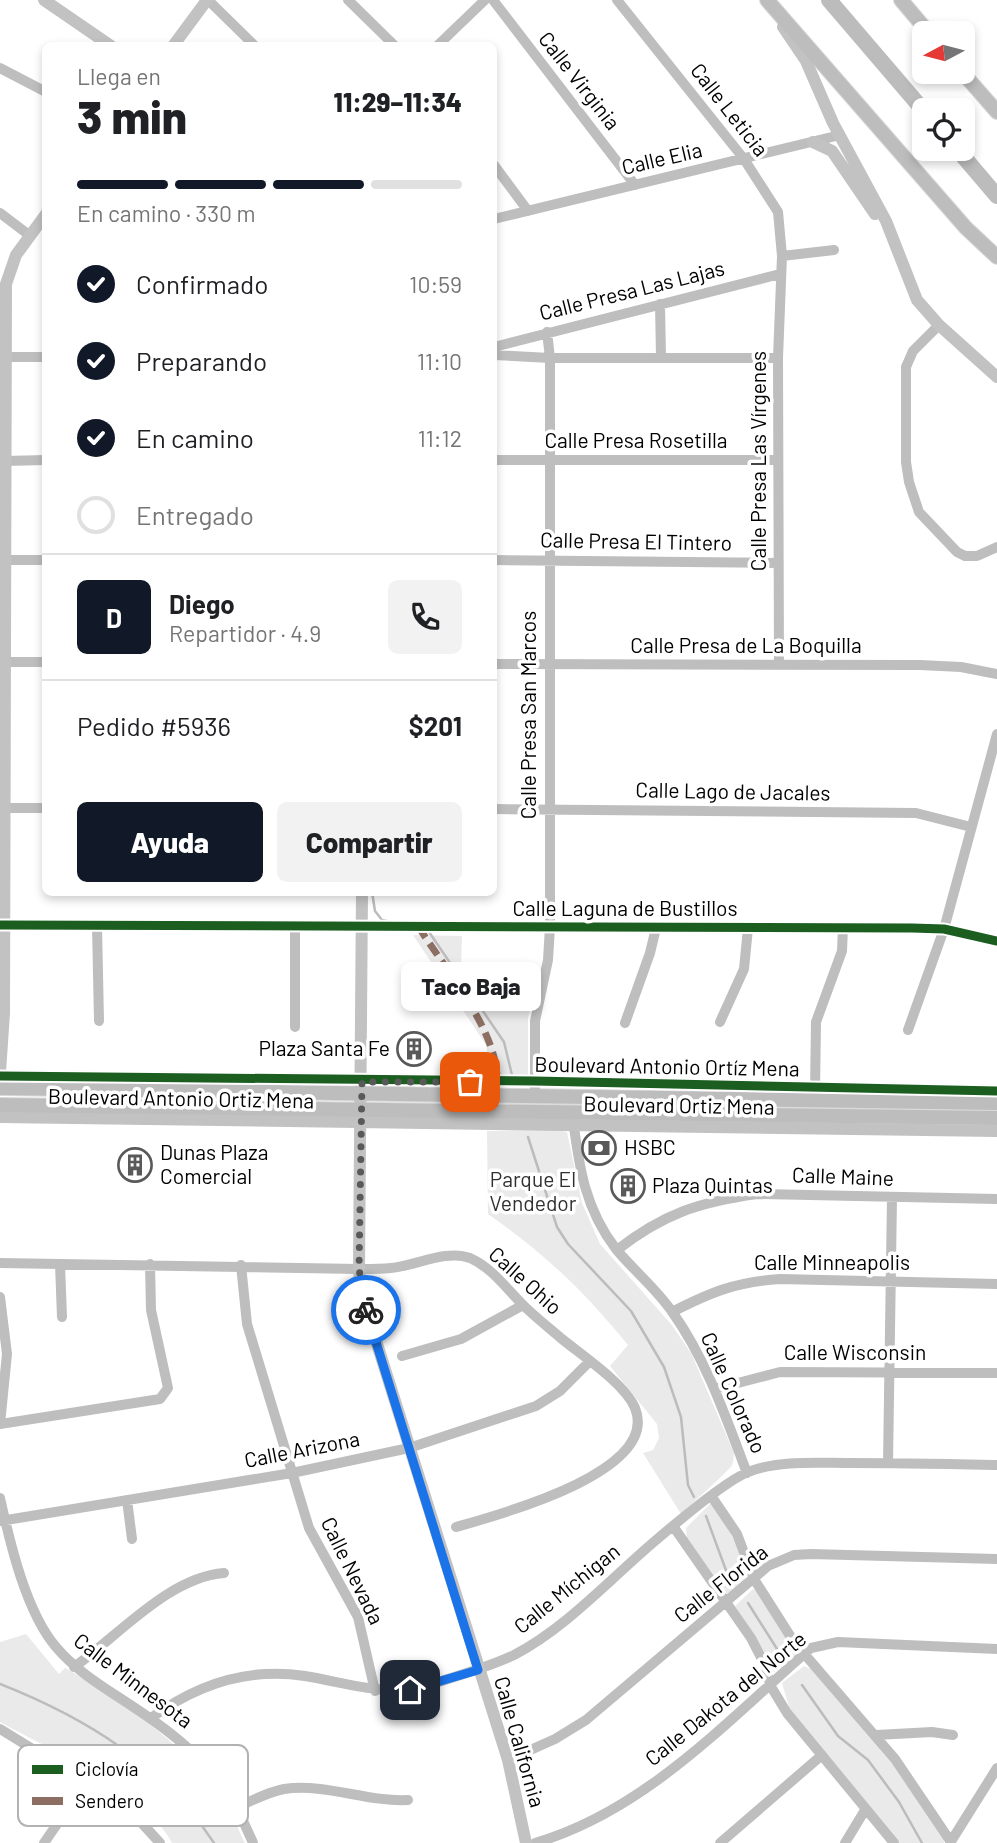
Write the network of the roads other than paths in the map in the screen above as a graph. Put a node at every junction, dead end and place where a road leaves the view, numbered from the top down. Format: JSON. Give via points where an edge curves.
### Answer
{"nodes":[{"id":1,"x":45,"y":0,"type":"edge"},
{"id":2,"x":208,"y":0,"type":"edge"},
{"id":3,"x":348,"y":0,"type":"edge"},
{"id":4,"x":485,"y":0,"type":"edge"},
{"id":5,"x":493,"y":0,"type":"edge"},
{"id":6,"x":617,"y":0,"type":"edge"},
{"id":7,"x":760,"y":0,"type":"edge"},
{"id":8,"x":767,"y":0,"type":"edge"},
{"id":9,"x":901,"y":0,"type":"edge"},
{"id":10,"x":919,"y":21,"type":"edge"},
{"id":11,"x":105,"y":42,"type":"edge"},
{"id":12,"x":176,"y":42,"type":"edge"},
{"id":13,"x":251,"y":42,"type":"edge"},
{"id":14,"x":391,"y":42,"type":"edge"},
{"id":15,"x":441,"y":42,"type":"edge"},
{"id":16,"x":0,"y":68,"type":"edge"},
{"id":17,"x":972,"y":84,"type":"edge"},
{"id":18,"x":42,"y":90,"type":"edge"},
{"id":19,"x":997,"y":112,"type":"edge"},
{"id":20,"x":840,"y":135,"type":"junction"},
{"id":21,"x":813,"y":142,"type":"junction"},
{"id":22,"x":744,"y":159,"type":"junction"},
{"id":23,"x":497,"y":169,"type":"edge"},
{"id":24,"x":635,"y":185,"type":"junction"},
{"id":25,"x":528,"y":211,"type":"junction"},
{"id":26,"x":0,"y":213,"type":"edge"},
{"id":27,"x":497,"y":218,"type":"edge"},
{"id":28,"x":42,"y":219,"type":"edge"},
{"id":29,"x":29,"y":235,"type":"junction"},
{"id":30,"x":895,"y":243,"type":"junction"},
{"id":31,"x":834,"y":250,"type":"dead end"},
{"id":32,"x":782,"y":256,"type":"junction"},
{"id":33,"x":997,"y":257,"type":"edge"},
{"id":34,"x":780,"y":274,"type":"junction"},
{"id":35,"x":660,"y":304,"type":"junction"},
{"id":36,"x":939,"y":325,"type":"junction"},
{"id":37,"x":547,"y":332,"type":"junction"},
{"id":38,"x":497,"y":346,"type":"edge"},
{"id":39,"x":497,"y":355,"type":"edge"},
{"id":40,"x":5,"y":357,"type":"junction"},
{"id":41,"x":42,"y":357,"type":"edge"},
{"id":42,"x":550,"y":358,"type":"junction"},
{"id":43,"x":661,"y":358,"type":"junction"},
{"id":44,"x":778,"y":358,"type":"junction"},
{"id":45,"x":997,"y":377,"type":"edge"},
{"id":46,"x":42,"y":460,"type":"edge"},
{"id":47,"x":497,"y":460,"type":"edge"},
{"id":48,"x":549,"y":460,"type":"junction"},
{"id":49,"x":778,"y":460,"type":"junction"},
{"id":50,"x":5,"y":461,"type":"junction"},
{"id":51,"x":997,"y":547,"type":"edge"},
{"id":52,"x":5,"y":560,"type":"junction"},
{"id":53,"x":42,"y":560,"type":"edge"},
{"id":54,"x":497,"y":560,"type":"edge"},
{"id":55,"x":549,"y":561,"type":"junction"},
{"id":56,"x":777,"y":563,"type":"junction"},
{"id":57,"x":2,"y":590,"type":"edge"},
{"id":58,"x":3,"y":662,"type":"junction"},
{"id":59,"x":42,"y":662,"type":"edge"},
{"id":60,"x":497,"y":664,"type":"edge"},
{"id":61,"x":548,"y":664,"type":"junction"},
{"id":62,"x":779,"y":665,"type":"junction"},
{"id":63,"x":997,"y":674,"type":"edge"},
{"id":64,"x":997,"y":734,"type":"edge"},
{"id":65,"x":3,"y":808,"type":"junction"},
{"id":66,"x":42,"y":808,"type":"edge"},
{"id":67,"x":497,"y":809,"type":"edge"},
{"id":68,"x":548,"y":810,"type":"junction"},
{"id":69,"x":971,"y":827,"type":"junction"},
{"id":70,"x":362,"y":896,"type":"edge"},
{"id":71,"x":2,"y":925,"type":"edge"},
{"id":72,"x":295,"y":925,"type":"junction"},
{"id":73,"x":97,"y":926,"type":"junction"},
{"id":74,"x":362,"y":926,"type":"junction"},
{"id":75,"x":550,"y":927,"type":"junction"},
{"id":76,"x":843,"y":927,"type":"junction"},
{"id":77,"x":656,"y":928,"type":"junction"},
{"id":78,"x":748,"y":928,"type":"junction"},
{"id":79,"x":944,"y":929,"type":"junction"},
{"id":80,"x":997,"y":941,"type":"edge"},
{"id":81,"x":2,"y":1013,"type":"edge"},
{"id":82,"x":99,"y":1021,"type":"dead end"},
{"id":83,"x":625,"y":1023,"type":"dead end"},
{"id":84,"x":720,"y":1023,"type":"dead end"},
{"id":85,"x":295,"y":1027,"type":"dead end"},
{"id":86,"x":908,"y":1030,"type":"dead end"},
{"id":87,"x":0,"y":1074,"type":"edge"},
{"id":88,"x":183,"y":1085,"type":"junction"},
{"id":89,"x":0,"y":1088,"type":"edge"},
{"id":90,"x":362,"y":1088,"type":"junction"},
{"id":91,"x":535,"y":1088,"type":"junction"},
{"id":92,"x":997,"y":1091,"type":"edge"},
{"id":93,"x":815,"y":1094,"type":"junction"},
{"id":94,"x":997,"y":1103,"type":"edge"},
{"id":95,"x":0,"y":1105,"type":"edge"},
{"id":96,"x":0,"y":1116,"type":"edge"},
{"id":97,"x":361,"y":1116,"type":"junction"},
{"id":98,"x":573,"y":1117,"type":"junction"},
{"id":99,"x":997,"y":1118,"type":"edge"},
{"id":100,"x":997,"y":1131,"type":"edge"},
{"id":101,"x":892,"y":1197,"type":"junction"},
{"id":102,"x":997,"y":1199,"type":"edge"},
{"id":103,"x":617,"y":1250,"type":"junction"},
{"id":104,"x":0,"y":1263,"type":"edge"},
{"id":105,"x":60,"y":1264,"type":"junction"},
{"id":106,"x":150,"y":1264,"type":"junction"},
{"id":107,"x":241,"y":1265,"type":"junction"},
{"id":108,"x":359,"y":1269,"type":"junction"},
{"id":109,"x":891,"y":1282,"type":"junction"},
{"id":110,"x":997,"y":1284,"type":"edge"},
{"id":111,"x":0,"y":1297,"type":"edge"},
{"id":112,"x":523,"y":1305,"type":"junction"},
{"id":113,"x":672,"y":1312,"type":"junction"},
{"id":114,"x":62,"y":1317,"type":"dead end"},
{"id":115,"x":402,"y":1356,"type":"dead end"},
{"id":116,"x":589,"y":1362,"type":"junction"},
{"id":117,"x":889,"y":1371,"type":"junction"},
{"id":118,"x":997,"y":1373,"type":"edge"},
{"id":119,"x":715,"y":1389,"type":"junction"},
{"id":120,"x":0,"y":1424,"type":"edge"},
{"id":121,"x":409,"y":1448,"type":"junction"},
{"id":122,"x":888,"y":1463,"type":"junction"},
{"id":123,"x":997,"y":1465,"type":"edge"},
{"id":124,"x":292,"y":1473,"type":"junction"},
{"id":125,"x":747,"y":1473,"type":"junction"},
{"id":126,"x":712,"y":1497,"type":"junction"},
{"id":127,"x":0,"y":1498,"type":"edge"},
{"id":128,"x":127,"y":1500,"type":"junction"},
{"id":129,"x":3,"y":1521,"type":"edge"},
{"id":130,"x":673,"y":1526,"type":"junction"},
{"id":131,"x":456,"y":1527,"type":"dead end"},
{"id":132,"x":132,"y":1539,"type":"dead end"},
{"id":133,"x":997,"y":1559,"type":"edge"},
{"id":134,"x":224,"y":1573,"type":"dead end"},
{"id":135,"x":754,"y":1579,"type":"junction"},
{"id":136,"x":727,"y":1601,"type":"junction"},
{"id":137,"x":997,"y":1649,"type":"edge"},
{"id":138,"x":803,"y":1654,"type":"junction"},
{"id":139,"x":74,"y":1667,"type":"junction"},
{"id":140,"x":478,"y":1670,"type":"junction"},
{"id":141,"x":770,"y":1685,"type":"junction"},
{"id":142,"x":375,"y":1691,"type":"junction"},
{"id":143,"x":151,"y":1718,"type":"junction"},
{"id":144,"x":0,"y":1729,"type":"edge"},
{"id":145,"x":876,"y":1735,"type":"junction"},
{"id":146,"x":953,"y":1735,"type":"dead end"},
{"id":147,"x":26,"y":1745,"type":"edge"},
{"id":148,"x":185,"y":1745,"type":"edge"},
{"id":149,"x":822,"y":1755,"type":"junction"},
{"id":150,"x":508,"y":1760,"type":"junction"},
{"id":151,"x":997,"y":1768,"type":"edge"},
{"id":152,"x":408,"y":1800,"type":"dead end"},
{"id":153,"x":248,"y":1803,"type":"edge"},
{"id":154,"x":866,"y":1810,"type":"junction"},
{"id":155,"x":56,"y":1826,"type":"edge"},
{"id":156,"x":144,"y":1826,"type":"edge"},
{"id":157,"x":246,"y":1826,"type":"edge"},
{"id":158,"x":950,"y":1842,"type":"edge"},
{"id":159,"x":44,"y":1843,"type":"edge"},
{"id":160,"x":160,"y":1843,"type":"edge"},
{"id":161,"x":253,"y":1843,"type":"edge"},
{"id":162,"x":526,"y":1843,"type":"edge"},
{"id":163,"x":535,"y":1843,"type":"edge"},
{"id":164,"x":720,"y":1843,"type":"edge"},
{"id":165,"x":845,"y":1843,"type":"edge"},
{"id":166,"x":894,"y":1843,"type":"edge"}],
"edges":[{"from":1,"to":11,"type":"street"},
{"from":2,"to":12,"type":"street"},
{"from":2,"to":13,"type":"street"},
{"from":3,"to":14,"type":"street"},
{"from":4,"to":15,"type":"street"},
{"from":5,"to":24,"type":"street","name":"Calle Virginia"},
{"from":6,"to":22,"type":"street","name":"Calle Leticia"},
{"from":7,"to":20,"type":"street","via":[[806,61]]},
{"from":8,"to":33,"type":"main road","via":[[966,228]]},
{"from":9,"to":10,"type":"main road"},
{"from":16,"to":18,"type":"street"},
{"from":17,"to":19,"type":"main road"},
{"from":20,"to":21,"type":"street","name":"Calle Elia"},
{"from":20,"to":30,"type":"street"},
{"from":21,"to":22,"type":"street","name":"Calle Elia"},
{"from":21,"to":30,"type":"street","via":[[832,151]]},
{"from":22,"to":24,"type":"street","name":"Calle Elia"},
{"from":22,"to":32,"type":"street","name":"Calle Leticia","via":[[778,212]]},
{"from":23,"to":25,"type":"street"},
{"from":24,"to":25,"type":"street","name":"Calle Elia"},
{"from":25,"to":27,"type":"street","name":"Calle Elia"},
{"from":26,"to":29,"type":"street"},
{"from":28,"to":29,"type":"street"},
{"from":29,"to":40,"type":"street","via":[[9,266]]},
{"from":30,"to":36,"type":"street","via":[[914,293]]},
{"from":31,"to":32,"type":"street"},
{"from":32,"to":34,"type":"street","name":"Calle Presa Las Vírgenes"},
{"from":34,"to":35,"type":"street","name":"Calle Presa Las Lajas"},
{"from":34,"to":44,"type":"street","name":"Calle Presa Las Vírgenes"},
{"from":35,"to":37,"type":"street","name":"Calle Presa Las Lajas"},
{"from":35,"to":43,"type":"street"},
{"from":36,"to":45,"type":"street"},
{"from":36,"to":51,"type":"street","via":[[913,351],[906,367],[909,482],[919,512],[957,552],[977,556]]},
{"from":37,"to":38,"type":"street","name":"Calle Presa Las Lajas"},
{"from":37,"to":42,"type":"street","name":"Calle Presa San Marcos"},
{"from":39,"to":42,"type":"street"},
{"from":40,"to":41,"type":"street"},
{"from":40,"to":50,"type":"street"},
{"from":42,"to":43,"type":"street"},
{"from":42,"to":48,"type":"street","name":"Calle Presa San Marcos"},
{"from":43,"to":44,"type":"street"},
{"from":44,"to":49,"type":"street","name":"Calle Presa Las Vírgenes"},
{"from":46,"to":50,"type":"street"},
{"from":47,"to":48,"type":"street","name":"Calle Presa Rosetilla"},
{"from":48,"to":49,"type":"street","name":"Calle Presa Rosetilla"},
{"from":48,"to":55,"type":"street","name":"Calle Presa San Marcos"},
{"from":49,"to":56,"type":"street","name":"Calle Presa Las Vírgenes"},
{"from":50,"to":52,"type":"street"},
{"from":52,"to":53,"type":"street"},
{"from":52,"to":57,"type":"street"},
{"from":54,"to":55,"type":"street","name":"Calle Presa El Tintero"},
{"from":55,"to":56,"type":"street","name":"Calle Presa El Tintero"},
{"from":55,"to":61,"type":"street","name":"Calle Presa San Marcos"},
{"from":56,"to":62,"type":"street","name":"Calle Presa Las Vírgenes"},
{"from":57,"to":58,"type":"street"},
{"from":58,"to":59,"type":"street"},
{"from":58,"to":65,"type":"street"},
{"from":60,"to":61,"type":"street","name":"Calle Presa de La Boquilla"},
{"from":61,"to":62,"type":"street","name":"Calle Presa de La Boquilla"},
{"from":61,"to":68,"type":"street","name":"Calle Presa San Marcos"},
{"from":62,"to":63,"type":"street","name":"Calle Presa de La Boquilla","via":[[961,667]]},
{"from":64,"to":69,"type":"street"},
{"from":65,"to":66,"type":"street"},
{"from":65,"to":71,"type":"street"},
{"from":67,"to":68,"type":"street","name":"Calle Lago de Jacales"},
{"from":68,"to":69,"type":"street","name":"Calle Lago de Jacales","via":[[916,813]]},
{"from":68,"to":75,"type":"street","name":"Calle Presa San Marcos"},
{"from":69,"to":79,"type":"street"},
{"from":70,"to":74,"type":"street","name":"Calle California"},
{"from":71,"to":73,"type":"street","name":"Calle Laguna de Bustillos"},
{"from":71,"to":81,"type":"street"},
{"from":72,"to":73,"type":"street","name":"Calle Laguna de Bustillos"},
{"from":72,"to":74,"type":"street","name":"Calle Laguna de Bustillos"},
{"from":72,"to":85,"type":"street"},
{"from":73,"to":82,"type":"street"},
{"from":74,"to":75,"type":"street","name":"Calle Laguna de Bustillos"},
{"from":74,"to":90,"type":"street","name":"Calle California"},
{"from":75,"to":77,"type":"street","name":"Calle Laguna de Bustillos"},
{"from":75,"to":91,"type":"street","name":"Calle Presa San Marcos","via":[[535,1021]]},
{"from":76,"to":78,"type":"street","name":"Calle Laguna de Bustillos"},
{"from":76,"to":79,"type":"street","name":"Calle Laguna de Bustillos"},
{"from":76,"to":93,"type":"street","via":[[842,951],[816,1022]]},
{"from":77,"to":78,"type":"street","name":"Calle Laguna de Bustillos"},
{"from":77,"to":83,"type":"street"},
{"from":78,"to":84,"type":"street","via":[[744,969]]},
{"from":79,"to":80,"type":"street","name":"Calle Laguna de Bustillos"},
{"from":79,"to":86,"type":"street"},
{"from":81,"to":87,"type":"street"},
{"from":87,"to":88,"type":"street"},
{"from":88,"to":89,"type":"main road","name":"Boulevard Antonio Ortiz Mena"},
{"from":88,"to":90,"type":"main road","name":"Boulevard Antonio Ortiz Mena"},
{"from":90,"to":91,"type":"main road","name":"Boulevard Antonio Ortiz Mena"},
{"from":90,"to":97,"type":"street","name":"Calle California"},
{"from":91,"to":93,"type":"main road","name":"Boulevard Antonio Ortiz Mena"},
{"from":92,"to":93,"type":"street","name":"Boulevard Antonio Ortíz Mena"},
{"from":93,"to":94,"type":"main road","name":"Boulevard Antonio Ortiz Mena"},
{"from":95,"to":97,"type":"main road","name":"Boulevard Antonio Ortiz Mena"},
{"from":96,"to":97,"type":"street","name":"Boulevard Antonio Ortiz Mena"},
{"from":97,"to":98,"type":"main road","name":"Boulevard Antonio Ortiz Mena"},
{"from":97,"to":108,"type":"street","name":"Calle California"},
{"from":98,"to":99,"type":"main road","name":"Boulevard Antonio Ortiz Mena"},
{"from":98,"to":100,"type":"street","name":"Boulevard Ortiz Mena"},
{"from":98,"to":103,"type":"street","name":"Calle Colorado","via":[[585,1195],[597,1223]]},
{"from":101,"to":102,"type":"street","name":"Calle Maine"},
{"from":101,"to":103,"type":"street","name":"Calle Maine","via":[[757,1194],[723,1199],[647,1226]]},
{"from":101,"to":109,"type":"street"},
{"from":103,"to":113,"type":"street","name":"Calle Colorado"},
{"from":104,"to":105,"type":"street","name":"Calle Ohio"},
{"from":105,"to":106,"type":"street","name":"Calle Ohio"},
{"from":105,"to":114,"type":"street"},
{"from":106,"to":107,"type":"street","name":"Calle Ohio"},
{"from":106,"to":120,"type":"street","via":[[151,1310],[167,1394],[160,1399]]},
{"from":107,"to":108,"type":"street","name":"Calle Ohio"},
{"from":107,"to":124,"type":"street","name":"Calle Nevada","via":[[247,1324]]},
{"from":108,"to":112,"type":"street","name":"Calle Ohio","via":[[450,1256],[470,1258],[492,1272]]},
{"from":108,"to":121,"type":"street","name":"Calle California","via":[[368,1318]]},
{"from":109,"to":110,"type":"street","name":"Calle Minneapolis"},
{"from":109,"to":113,"type":"street","name":"Calle Minneapolis","via":[[745,1282],[715,1290]]},
{"from":109,"to":117,"type":"street"},
{"from":111,"to":120,"type":"street","via":[[7,1354]]},
{"from":112,"to":115,"type":"street","via":[[461,1339]]},
{"from":112,"to":116,"type":"street","name":"Calle Ohio"},
{"from":113,"to":119,"type":"street","name":"Calle Colorado"},
{"from":116,"to":121,"type":"street","name":"Calle Arizona","via":[[560,1391],[536,1406]]},
{"from":116,"to":131,"type":"street","name":"Calle Ohio","via":[[634,1405],[638,1434],[631,1446],[568,1488],[533,1504]]},
{"from":117,"to":118,"type":"street","name":"Calle Wisconsin"},
{"from":117,"to":119,"type":"street","name":"Calle Wisconsin","via":[[780,1372]]},
{"from":117,"to":122,"type":"street"},
{"from":119,"to":125,"type":"street","name":"Calle Colorado"},
{"from":121,"to":124,"type":"street","name":"Calle Arizona"},
{"from":121,"to":140,"type":"street","name":"Calle California"},
{"from":122,"to":123,"type":"street","name":"Calle Míchigan"},
{"from":122,"to":125,"type":"street","name":"Calle Míchigan","via":[[778,1466]]},
{"from":124,"to":128,"type":"street","name":"Calle Arizona"},
{"from":124,"to":142,"type":"street","name":"Calle Nevada","via":[[316,1545],[358,1617]]},
{"from":125,"to":126,"type":"street","name":"Calle Míchigan"},
{"from":126,"to":130,"type":"street","name":"Calle Míchigan"},
{"from":126,"to":135,"type":"street","via":[[737,1534]]},
{"from":127,"to":129,"type":"street","name":"Calle Minnesota"},
{"from":128,"to":129,"type":"street","name":"Calle Arizona"},
{"from":128,"to":132,"type":"street"},
{"from":129,"to":139,"type":"street","name":"Calle Minnesota","via":[[37,1616],[54,1646]]},
{"from":130,"to":136,"type":"street"},
{"from":130,"to":140,"type":"street","name":"Calle Míchigan","via":[[552,1629],[513,1655]]},
{"from":133,"to":135,"type":"street","name":"Calle Florida","via":[[794,1555],[768,1566]]},
{"from":134,"to":139,"type":"street","via":[[204,1575],[186,1584]]},
{"from":135,"to":136,"type":"street","name":"Calle Florida"},
{"from":135,"to":138,"type":"street"},
{"from":136,"to":141,"type":"street","via":[[759,1652]]},
{"from":136,"to":150,"type":"street","name":"Calle Florida","via":[[586,1720]]},
{"from":137,"to":138,"type":"street","name":"Calle Dakota del Norte","via":[[838,1642]]},
{"from":138,"to":141,"type":"street","name":"Calle Dakota del Norte"},
{"from":138,"to":145,"type":"street"},
{"from":139,"to":143,"type":"street","name":"Calle Minnesota"},
{"from":140,"to":142,"type":"street","name":"Calle Míchigan","via":[[410,1690]]},
{"from":140,"to":150,"type":"street","name":"Calle California"},
{"from":141,"to":149,"type":"street"},
{"from":141,"to":163,"type":"street","name":"Calle Dakota del Norte","via":[[636,1796],[600,1817]]},
{"from":142,"to":143,"type":"street","name":"Calle Míchigan","via":[[302,1676],[226,1679],[196,1689]]},
{"from":143,"to":148,"type":"street","name":"Calle Minnesota"},
{"from":144,"to":147,"type":"street"},
{"from":145,"to":146,"type":"street"},
{"from":145,"to":158,"type":"street"},
{"from":149,"to":154,"type":"street"},
{"from":149,"to":164,"type":"street"},
{"from":150,"to":162,"type":"street","name":"Calle California"},
{"from":151,"to":158,"type":"street"},
{"from":152,"to":153,"type":"street","via":[[384,1801],[298,1788]]},
{"from":154,"to":165,"type":"street"},
{"from":154,"to":166,"type":"street"},
{"from":155,"to":159,"type":"street"},
{"from":156,"to":160,"type":"street"},
{"from":157,"to":161,"type":"street","name":"Calle Minnesota"}]}
